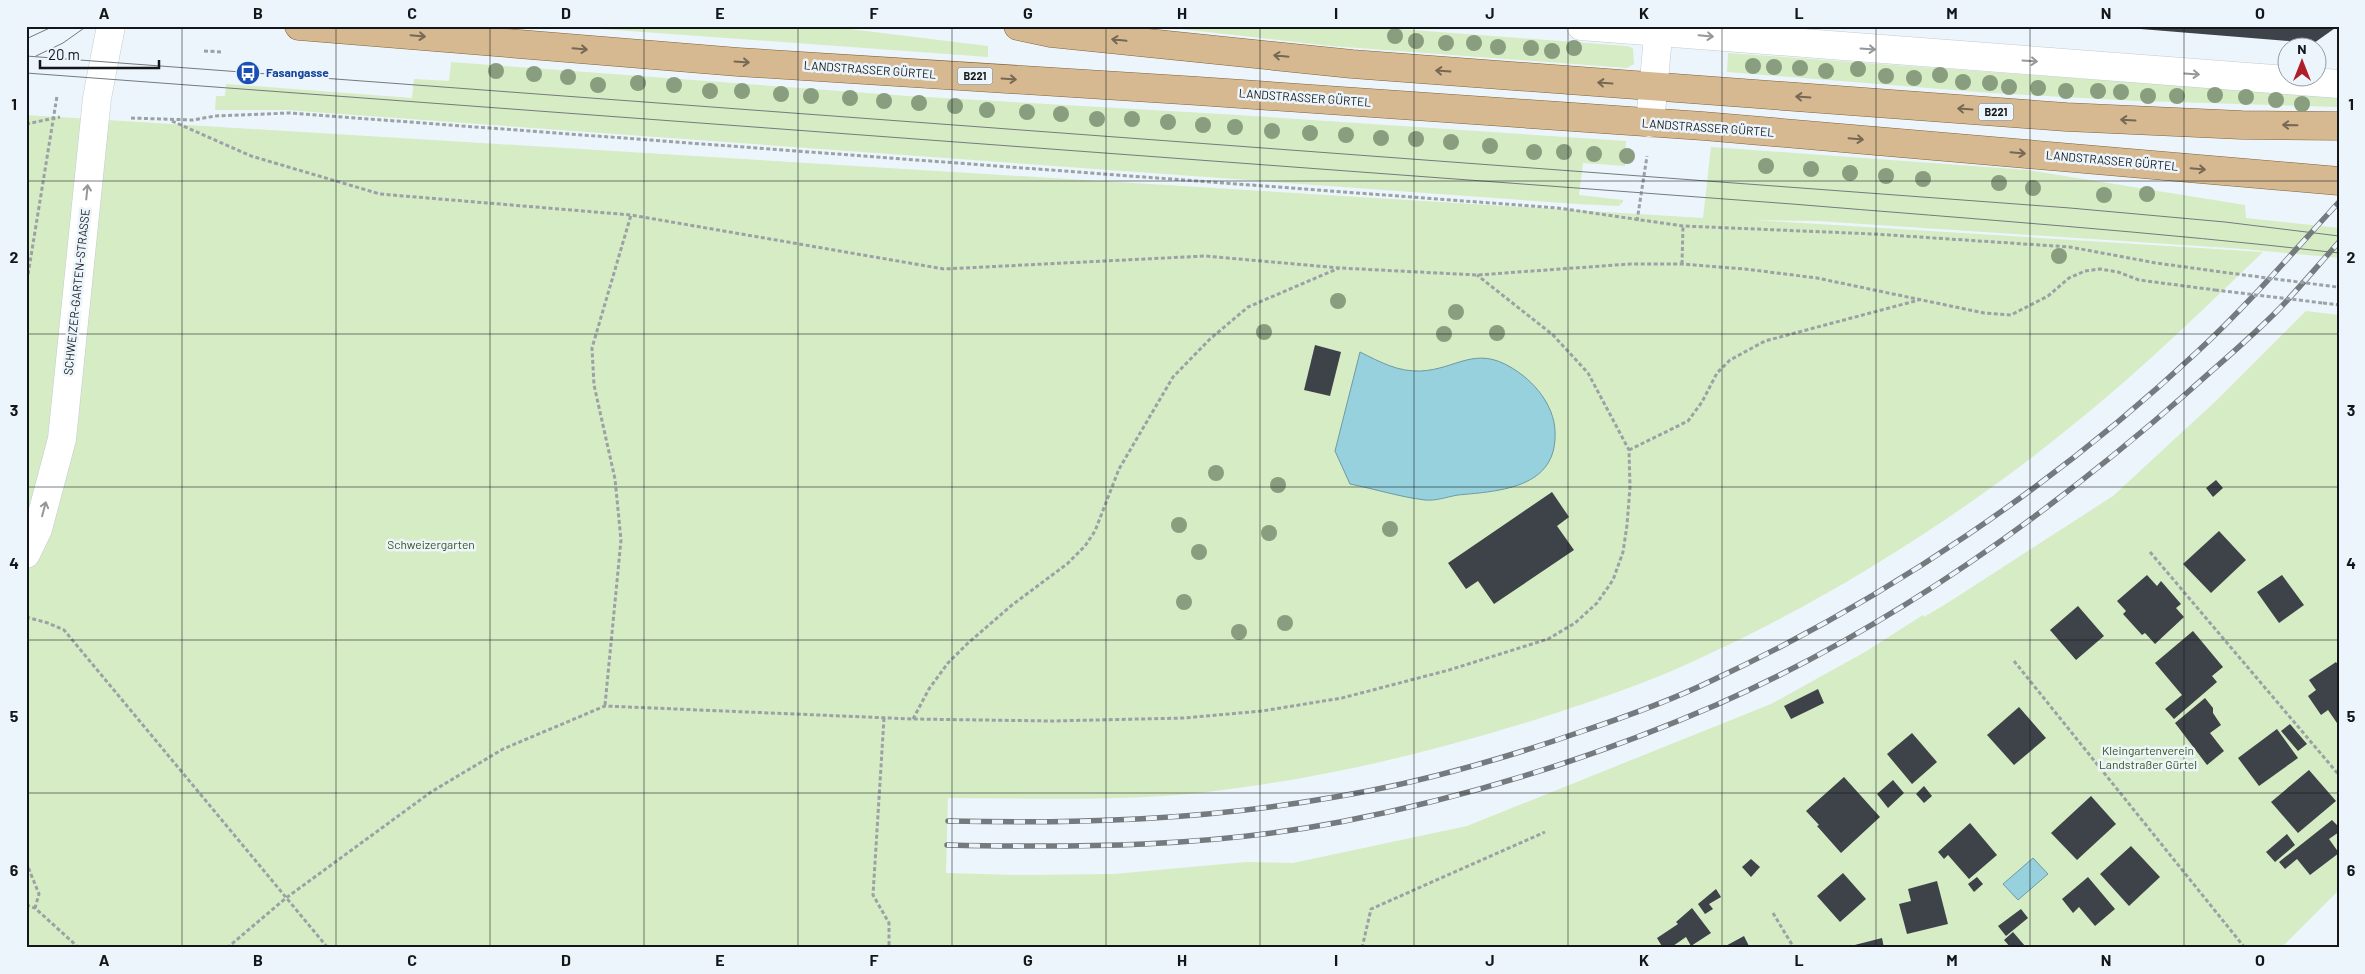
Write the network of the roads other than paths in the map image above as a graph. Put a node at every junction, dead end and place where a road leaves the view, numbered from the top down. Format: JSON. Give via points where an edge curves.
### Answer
{"nodes":[{"id":1,"x":111,"y":26,"type":"edge"},
{"id":2,"x":299,"y":26,"type":"edge"},
{"id":3,"x":1018,"y":26,"type":"edge"},
{"id":4,"x":1580,"y":26,"type":"edge"},
{"id":5,"x":1658,"y":29,"type":"edge"},
{"id":6,"x":2339,"y":84,"type":"edge"},
{"id":7,"x":1653,"y":87,"type":"junction"},
{"id":8,"x":1650,"y":123,"type":"junction"},
{"id":9,"x":2339,"y":126,"type":"edge"},
{"id":10,"x":2339,"y":181,"type":"edge"},
{"id":11,"x":26,"y":554,"type":"edge"}],
"edges":[{"from":11,"to":1,"type":"street","name":"SCHWEIZER-GARTEN-STRASSE","one_way":true,"via":[[38,529],[62,439],[95,114]]},
{"from":2,"to":8,"type":"main road","name":"LANDSTRASSER GÜRTEL","number":"B221","one_way":true,"via":[[738,62],[1198,90]]},
{"from":7,"to":3,"type":"main road","number":"B221","one_way":true,"via":[[1352,64],[1051,33]]},
{"from":4,"to":5,"type":"street"},
{"from":5,"to":6,"type":"street","one_way":true},
{"from":5,"to":7,"type":"street"},
{"from":7,"to":8,"type":"street"},
{"from":9,"to":7,"type":"main road","number":"B221","one_way":true,"via":[[2066,117]]},
{"from":8,"to":10,"type":"main road","name":"LANDSTRASSER GÜRTEL","number":"B221","one_way":true}]}
